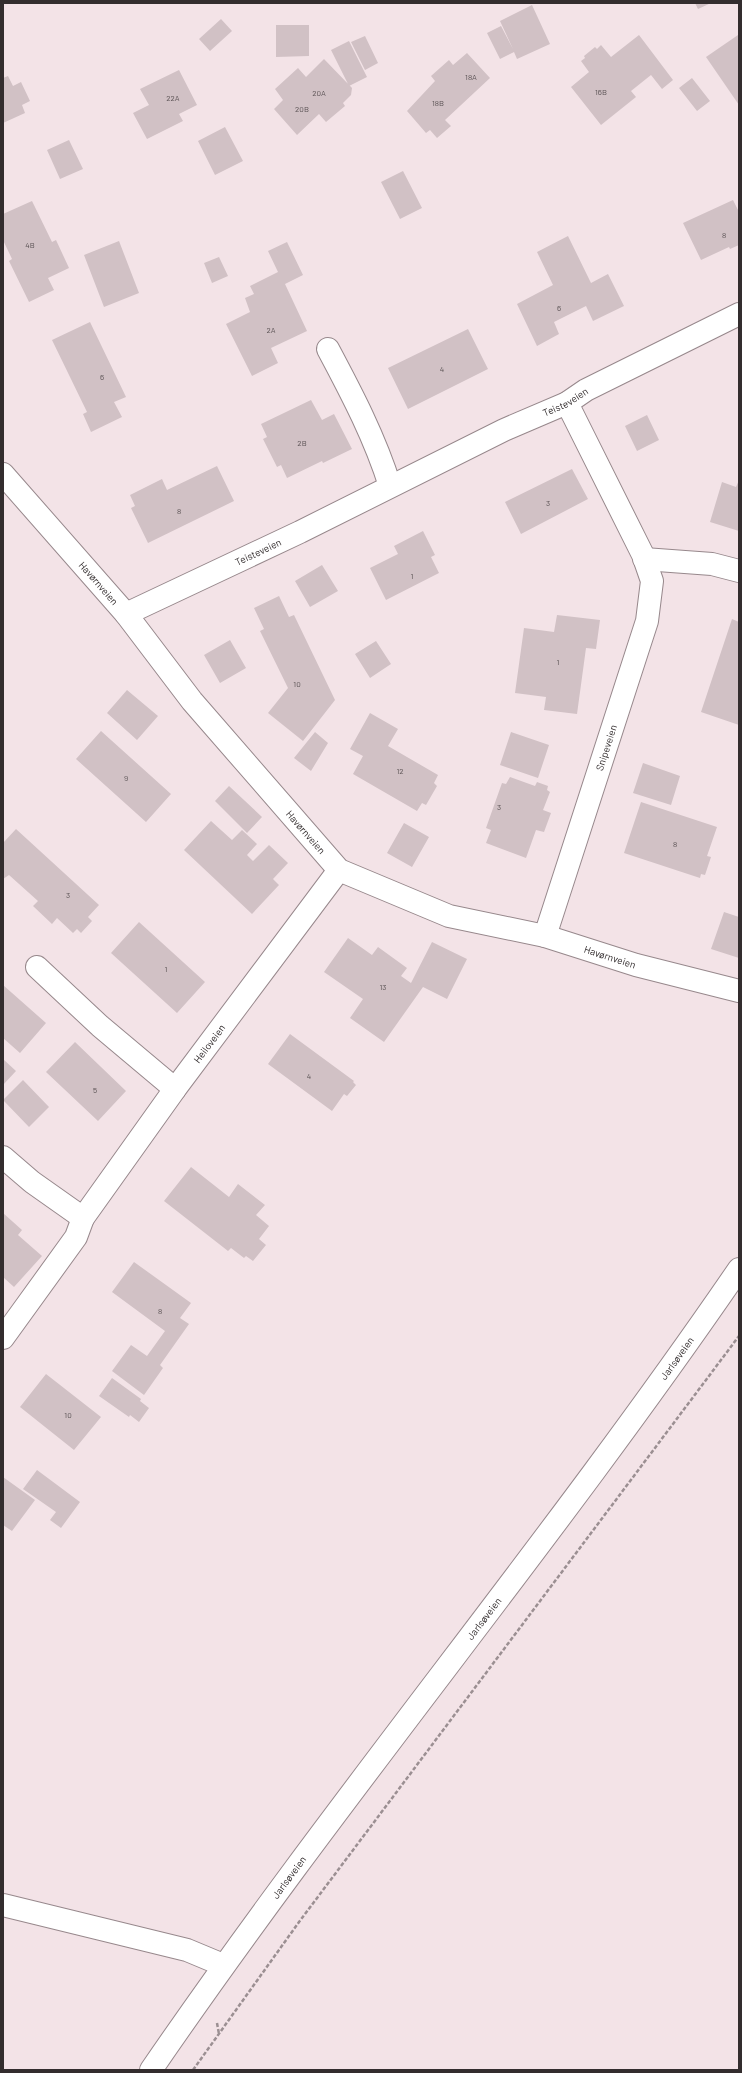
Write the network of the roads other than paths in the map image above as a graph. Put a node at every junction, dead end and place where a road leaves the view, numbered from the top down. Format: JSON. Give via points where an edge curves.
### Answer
{"nodes":[{"id":1,"x":739,"y":314,"type":"edge"},
{"id":2,"x":328,"y":349,"type":"dead end"},
{"id":3,"x":567,"y":403,"type":"junction"},
{"id":4,"x":3,"y":474,"type":"edge"},
{"id":5,"x":390,"y":486,"type":"junction"},
{"id":6,"x":644,"y":559,"type":"junction"},
{"id":7,"x":739,"y":571,"type":"edge"},
{"id":8,"x":126,"y":614,"type":"junction"},
{"id":9,"x":339,"y":870,"type":"junction"},
{"id":10,"x":545,"y":936,"type":"junction"},
{"id":11,"x":37,"y":967,"type":"dead end"},
{"id":12,"x":739,"y":991,"type":"edge"},
{"id":13,"x":175,"y":1089,"type":"junction"},
{"id":14,"x":3,"y":1157,"type":"edge"},
{"id":15,"x":83,"y":1218,"type":"junction"},
{"id":16,"x":739,"y":1269,"type":"edge"},
{"id":17,"x":3,"y":1338,"type":"edge"},
{"id":18,"x":3,"y":1905,"type":"edge"},
{"id":19,"x":223,"y":1965,"type":"junction"},
{"id":20,"x":151,"y":2070,"type":"edge"}],
"edges":[{"from":1,"to":3,"type":"street","name":"Teisteveien","via":[[586,390]]},
{"from":2,"to":5,"type":"street","via":[[364,418]]},
{"from":3,"to":5,"type":"street","name":"Teisteveien","via":[[504,430]]},
{"from":3,"to":6,"type":"street","name":"Snipeveien"},
{"from":4,"to":8,"type":"street","name":"Havørnveien"},
{"from":5,"to":8,"type":"street","name":"Teisteveien","via":[[300,532]]},
{"from":6,"to":7,"type":"street","via":[[712,564]]},
{"from":6,"to":10,"type":"street","name":"Snipeveien","via":[[652,581],[647,621]]},
{"from":8,"to":9,"type":"street","name":"Havørnveien","via":[[192,700]]},
{"from":9,"to":10,"type":"street","name":"Havørnveien","via":[[449,916]]},
{"from":9,"to":13,"type":"street","name":"Heiloveien"},
{"from":10,"to":12,"type":"street","name":"Havørnveien","via":[[636,965]]},
{"from":11,"to":13,"type":"street","via":[[100,1026]]},
{"from":13,"to":15,"type":"street","name":"Heiloveien"},
{"from":14,"to":15,"type":"street","via":[[32,1182]]},
{"from":15,"to":17,"type":"street","name":"Heiloveien","via":[[76,1237]]},
{"from":16,"to":19,"type":"street","name":"Jarlsøveien","via":[[627,1427]]},
{"from":18,"to":19,"type":"street","via":[[187,1950]]},
{"from":19,"to":20,"type":"street","name":"Jarlsøveien"}]}
